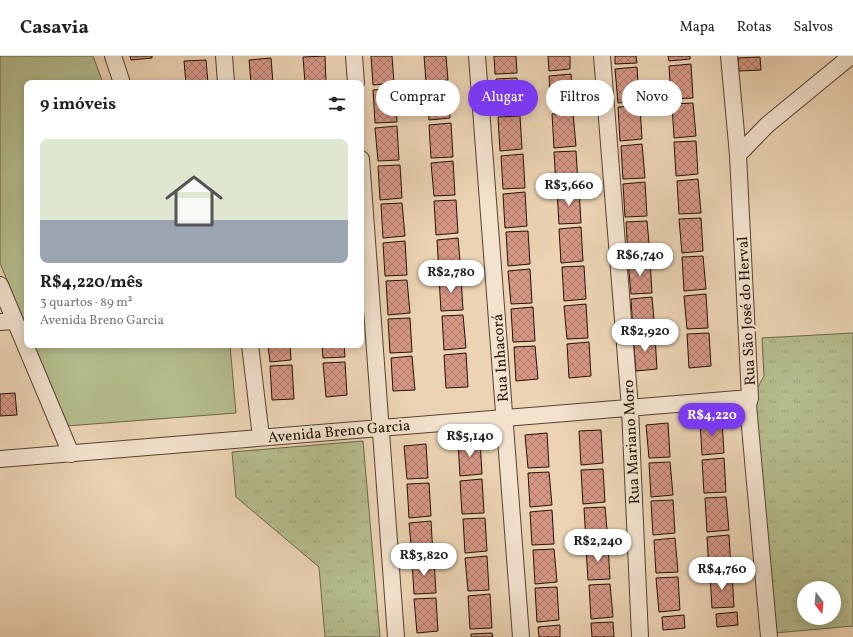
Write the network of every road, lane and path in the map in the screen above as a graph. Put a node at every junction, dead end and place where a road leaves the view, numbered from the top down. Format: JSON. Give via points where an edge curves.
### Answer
{"nodes":[{"id":1,"x":113,"y":56,"type":"edge"},
{"id":2,"x":224,"y":56,"type":"edge"},
{"id":3,"x":354,"y":56,"type":"edge"},
{"id":4,"x":477,"y":56,"type":"edge"},
{"id":5,"x":602,"y":56,"type":"edge"},
{"id":6,"x":729,"y":56,"type":"edge"},
{"id":7,"x":851,"y":56,"type":"edge"},
{"id":8,"x":121,"y":80,"type":"edge"},
{"id":9,"x":226,"y":80,"type":"edge"},
{"id":10,"x":356,"y":80,"type":"edge"},
{"id":11,"x":738,"y":155,"type":"junction"},
{"id":12,"x":364,"y":201,"type":"edge"},
{"id":13,"x":0,"y":285,"type":"edge"},
{"id":14,"x":7,"y":322,"type":"edge"},
{"id":15,"x":250,"y":348,"type":"edge"},
{"id":16,"x":750,"y":398,"type":"junction"},
{"id":17,"x":630,"y":408,"type":"junction"},
{"id":18,"x":504,"y":417,"type":"junction"},
{"id":19,"x":380,"y":427,"type":"junction"},
{"id":20,"x":261,"y":437,"type":"junction"},
{"id":21,"x":71,"y":454,"type":"junction"},
{"id":22,"x":0,"y":458,"type":"edge"},
{"id":23,"x":396,"y":637,"type":"edge"},
{"id":24,"x":521,"y":637,"type":"edge"},
{"id":25,"x":640,"y":637,"type":"edge"},
{"id":26,"x":769,"y":637,"type":"edge"}],
"edges":[{"from":1,"to":8,"type":"street"},
{"from":2,"to":9,"type":"street"},
{"from":3,"to":10,"type":"street"},
{"from":4,"to":18,"type":"street","name":"Rua Inhacorá"},
{"from":5,"to":17,"type":"street","name":"Rua Mariano Moro"},
{"from":6,"to":11,"type":"street","name":"Rua São José do Herval"},
{"from":7,"to":11,"type":"street","via":[[767,125]]},
{"from":11,"to":16,"type":"street","name":"Rua São José do Herval"},
{"from":12,"to":19,"type":"street"},
{"from":13,"to":14,"type":"street"},
{"from":14,"to":21,"type":"street"},
{"from":15,"to":20,"type":"street"},
{"from":16,"to":17,"type":"street","name":"Avenida Breno Garcia"},
{"from":16,"to":26,"type":"street","name":"Rua São José do Herval","via":[[748,405]]},
{"from":17,"to":18,"type":"street","name":"Avenida Breno Garcia"},
{"from":17,"to":25,"type":"street","name":"Rua Mariano Moro"},
{"from":18,"to":19,"type":"street","name":"Avenida Breno Garcia"},
{"from":18,"to":24,"type":"street","name":"Rua Inhacorá"},
{"from":19,"to":20,"type":"street","name":"Avenida Breno Garcia"},
{"from":19,"to":23,"type":"street"},
{"from":20,"to":21,"type":"street","name":"Avenida Breno Garcia"},
{"from":21,"to":22,"type":"street","name":"Avenida Breno Garcia"}]}
